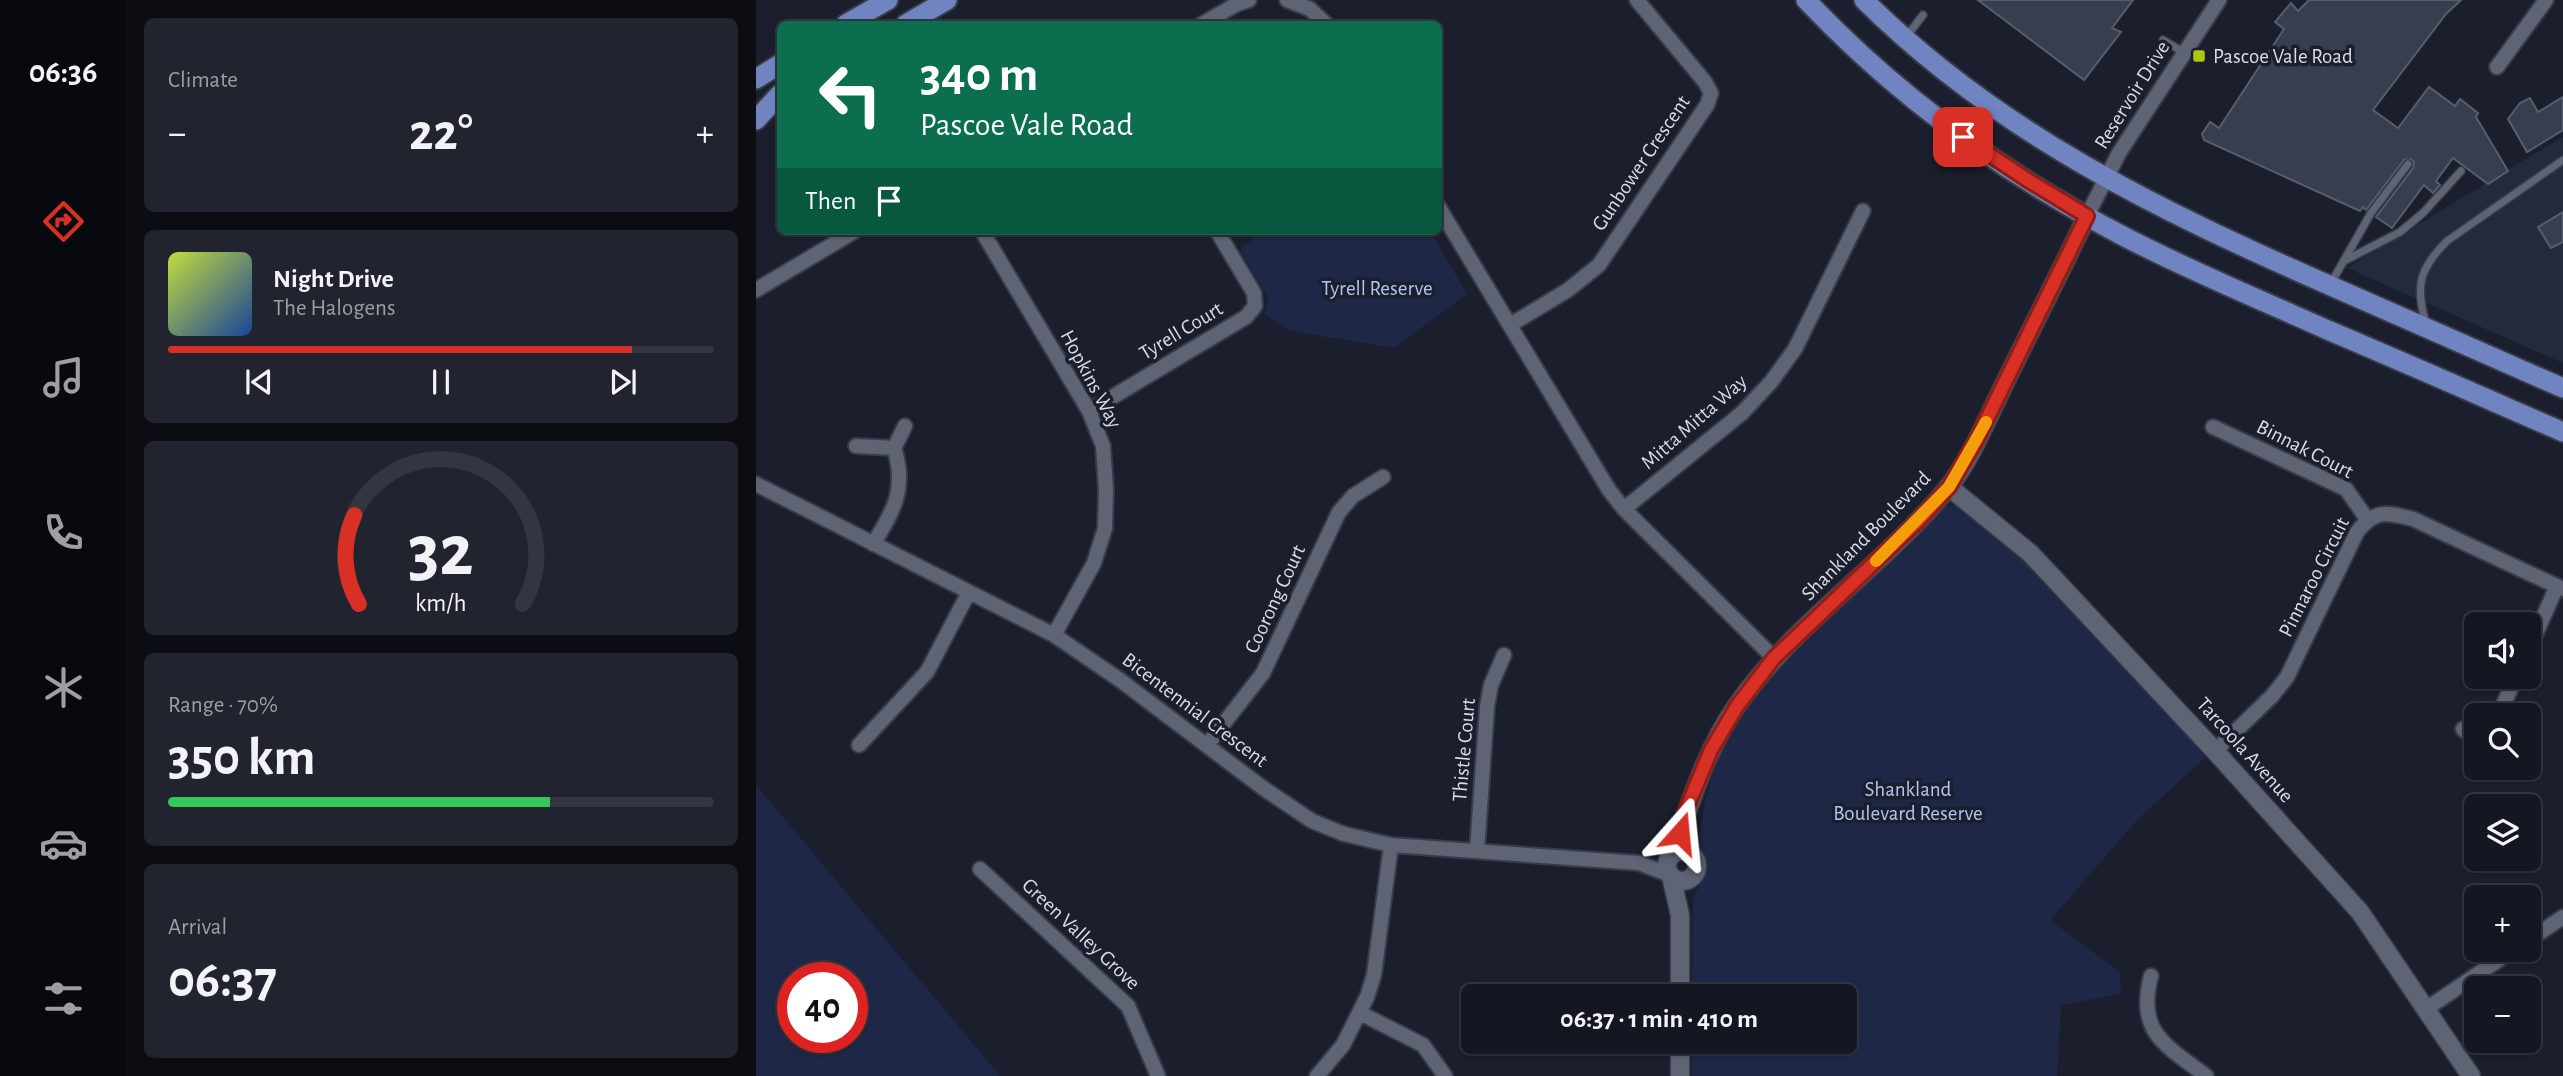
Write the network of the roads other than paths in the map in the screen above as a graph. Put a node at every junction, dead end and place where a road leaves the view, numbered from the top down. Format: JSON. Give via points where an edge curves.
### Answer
{"nodes":[{"id":1,"x":888,"y":0,"type":"edge"},
{"id":2,"x":947,"y":0,"type":"edge"},
{"id":3,"x":1249,"y":0,"type":"edge"},
{"id":4,"x":1287,"y":0,"type":"edge"},
{"id":5,"x":1637,"y":0,"type":"edge"},
{"id":6,"x":1806,"y":0,"type":"edge"},
{"id":7,"x":1864,"y":0,"type":"edge"},
{"id":8,"x":2219,"y":0,"type":"edge"},
{"id":9,"x":2546,"y":0,"type":"edge"},
{"id":10,"x":1312,"y":4,"type":"edge"},
{"id":11,"x":1923,"y":15,"type":"dead end"},
{"id":12,"x":851,"y":21,"type":"edge"},
{"id":13,"x":911,"y":21,"type":"edge"},
{"id":14,"x":1207,"y":21,"type":"edge"},
{"id":15,"x":1324,"y":21,"type":"edge"},
{"id":16,"x":1906,"y":38,"type":"junction"},
{"id":17,"x":2163,"y":40,"type":"dead end"},
{"id":18,"x":2183,"y":52,"type":"junction"},
{"id":19,"x":777,"y":66,"type":"edge"},
{"id":20,"x":2497,"y":67,"type":"dead end"},
{"id":21,"x":756,"y":79,"type":"edge"},
{"id":22,"x":777,"y":97,"type":"edge"},
{"id":23,"x":756,"y":120,"type":"edge"},
{"id":24,"x":2563,"y":160,"type":"edge"},
{"id":25,"x":2408,"y":164,"type":"dead end"},
{"id":26,"x":2461,"y":171,"type":"dead end"},
{"id":27,"x":2105,"y":178,"type":"junction"},
{"id":28,"x":1863,"y":211,"type":"dead end"},
{"id":29,"x":1442,"y":213,"type":"edge"},
{"id":30,"x":2087,"y":216,"type":"junction"},
{"id":31,"x":848,"y":235,"type":"edge"},
{"id":32,"x":984,"y":235,"type":"edge"},
{"id":33,"x":1219,"y":235,"type":"edge"},
{"id":34,"x":2344,"y":261,"type":"junction"},
{"id":35,"x":2330,"y":285,"type":"junction"},
{"id":36,"x":756,"y":290,"type":"edge"},
{"id":37,"x":1510,"y":325,"type":"junction"},
{"id":38,"x":2427,"y":328,"type":"junction"},
{"id":39,"x":2563,"y":388,"type":"edge"},
{"id":40,"x":1088,"y":411,"type":"junction"},
{"id":41,"x":2210,"y":425,"type":"dead end"},
{"id":42,"x":905,"y":426,"type":"dead end"},
{"id":43,"x":2563,"y":432,"type":"edge"},
{"id":44,"x":856,"y":446,"type":"dead end"},
{"id":45,"x":894,"y":448,"type":"junction"},
{"id":46,"x":1383,"y":477,"type":"dead end"},
{"id":47,"x":756,"y":484,"type":"edge"},
{"id":48,"x":1949,"y":487,"type":"junction"},
{"id":49,"x":1624,"y":509,"type":"junction"},
{"id":50,"x":2367,"y":519,"type":"junction"},
{"id":51,"x":873,"y":544,"type":"junction"},
{"id":52,"x":2560,"y":588,"type":"edge"},
{"id":53,"x":969,"y":592,"type":"junction"},
{"id":54,"x":2541,"y":625,"type":"edge"},
{"id":55,"x":1054,"y":635,"type":"junction"},
{"id":56,"x":1504,"y":655,"type":"dead end"},
{"id":57,"x":1774,"y":658,"type":"junction"},
{"id":58,"x":859,"y":745,"type":"dead end"},
{"id":59,"x":1207,"y":745,"type":"junction"},
{"id":60,"x":2215,"y":751,"type":"junction"},
{"id":61,"x":1692,"y":797,"type":"junction"},
{"id":62,"x":1391,"y":845,"type":"junction"},
{"id":63,"x":1477,"y":851,"type":"junction"},
{"id":64,"x":1672,"y":855,"type":"junction"},
{"id":65,"x":1693,"y":855,"type":"junction"},
{"id":66,"x":1639,"y":863,"type":"junction"},
{"id":67,"x":980,"y":869,"type":"dead end"},
{"id":68,"x":1671,"y":876,"type":"junction"},
{"id":69,"x":1691,"y":878,"type":"junction"},
{"id":70,"x":1679,"y":915,"type":"junction"},
{"id":71,"x":2563,"y":917,"type":"edge"},
{"id":72,"x":2541,"y":932,"type":"edge"},
{"id":73,"x":2495,"y":962,"type":"edge"},
{"id":74,"x":2153,"y":974,"type":"dead end"},
{"id":75,"x":1680,"y":984,"type":"edge"},
{"id":76,"x":2426,"y":1009,"type":"junction"},
{"id":77,"x":1360,"y":1013,"type":"junction"},
{"id":78,"x":1680,"y":1054,"type":"edge"},
{"id":79,"x":1158,"y":1076,"type":"edge"},
{"id":80,"x":1317,"y":1076,"type":"edge"},
{"id":81,"x":1446,"y":1076,"type":"edge"},
{"id":82,"x":1680,"y":1076,"type":"edge"},
{"id":83,"x":2206,"y":1076,"type":"edge"},
{"id":84,"x":2471,"y":1076,"type":"edge"}],
"edges":[{"from":1,"to":12,"type":"main road"},
{"from":2,"to":13,"type":"main road"},
{"from":3,"to":14,"type":"street"},
{"from":4,"to":10,"type":"street"},
{"from":5,"to":37,"type":"street","name":"Gunbower Crescent","via":[[1705,82],[1711,93],[1707,105],[1599,265]]},
{"from":6,"to":30,"type":"main road","via":[[1922,106],[2007,167]]},
{"from":7,"to":16,"type":"main road"},
{"from":8,"to":18,"type":"street","name":"Reservoir Drive"},
{"from":9,"to":20,"type":"street"},
{"from":10,"to":15,"type":"street"},
{"from":11,"to":16,"type":"lane"},
{"from":16,"to":27,"type":"main road","via":[[2005,115]]},
{"from":17,"to":18,"type":"lane"},
{"from":18,"to":27,"type":"street","name":"Reservoir Drive"},
{"from":19,"to":21,"type":"main road"},
{"from":22,"to":23,"type":"main road"},
{"from":24,"to":38,"type":"lane","via":[[2431,257],[2419,295]]},
{"from":25,"to":34,"type":"lane","via":[[2371,213]]},
{"from":26,"to":34,"type":"lane","via":[[2400,232]]},
{"from":27,"to":30,"type":"street","name":"Reservoir Drive"},
{"from":27,"to":35,"type":"main road","via":[[2184,220]]},
{"from":28,"to":49,"type":"street","name":"Mitta Mitta Way","via":[[1796,349],[1771,382],[1742,413]]},
{"from":29,"to":37,"type":"street"},
{"from":30,"to":43,"type":"main road","via":[[2189,269]]},
{"from":30,"to":48,"type":"street","name":"Shankland Boulevard"},
{"from":31,"to":36,"type":"street"},
{"from":32,"to":40,"type":"street","name":"Hopkins Way"},
{"from":33,"to":40,"type":"street","name":"Tyrell Court","via":[[1254,293],[1255,306],[1246,317]]},
{"from":34,"to":35,"type":"lane"},
{"from":35,"to":38,"type":"main road"},
{"from":37,"to":49,"type":"street"},
{"from":38,"to":39,"type":"main road"},
{"from":40,"to":55,"type":"street","name":"Hopkins Way","via":[[1103,446],[1105,528],[1094,563]]},
{"from":41,"to":50,"type":"street","name":"Binnak Court","via":[[2346,489]]},
{"from":42,"to":45,"type":"street"},
{"from":44,"to":45,"type":"street"},
{"from":45,"to":51,"type":"street","via":[[899,491],[893,512]]},
{"from":46,"to":59,"type":"street","name":"Coorong Court","via":[[1353,496],[1339,512],[1263,673]]},
{"from":47,"to":51,"type":"street","name":"Bicentennial Crescent"},
{"from":48,"to":57,"type":"street","name":"Shankland Boulevard"},
{"from":48,"to":60,"type":"street","name":"Tarcoola Avenue","via":[[2030,554]]},
{"from":49,"to":57,"type":"street"},
{"from":50,"to":52,"type":"street","name":"Pinnaroo Circuit","via":[[2380,514],[2413,519]]},
{"from":50,"to":60,"type":"street","name":"Pinnaroo Circuit","via":[[2287,677]]},
{"from":51,"to":53,"type":"street","name":"Bicentennial Crescent"},
{"from":52,"to":54,"type":"street"},
{"from":53,"to":55,"type":"street","name":"Bicentennial Crescent"},
{"from":53,"to":58,"type":"street","via":[[926,672]]},
{"from":55,"to":59,"type":"street","name":"Bicentennial Crescent"},
{"from":56,"to":63,"type":"street","name":"Thistle Court","via":[[1487,707]]},
{"from":57,"to":61,"type":"street","name":"Shankland Boulevard","via":[[1711,750]]},
{"from":59,"to":62,"type":"street","name":"Bicentennial Crescent","via":[[1312,821]]},
{"from":60,"to":76,"type":"street","name":"Tarcoola Avenue","via":[[2360,912]]},
{"from":61,"to":64,"type":"street","name":"Shankland Boulevard"},
{"from":61,"to":65,"type":"street","name":"Shankland Boulevard"},
{"from":62,"to":63,"type":"street","name":"Bicentennial Crescent"},
{"from":62,"to":77,"type":"street","via":[[1374,975]]},
{"from":63,"to":66,"type":"street","name":"Bicentennial Crescent"},
{"from":64,"to":65,"type":"street","via":[[1685,851]]},
{"from":64,"to":66,"type":"street","name":"Bicentennial Crescent"},
{"from":64,"to":68,"type":"street","via":[[1667,865]]},
{"from":65,"to":69,"type":"street","via":[[1697,868]]},
{"from":66,"to":68,"type":"street","name":"Bicentennial Crescent"},
{"from":67,"to":79,"type":"street","name":"Green Valley Grove","via":[[1128,1006]]},
{"from":68,"to":69,"type":"street","via":[[1684,881]]},
{"from":68,"to":70,"type":"street"},
{"from":69,"to":70,"type":"street"},
{"from":70,"to":75,"type":"street"},
{"from":71,"to":72,"type":"street"},
{"from":73,"to":76,"type":"street"},
{"from":74,"to":83,"type":"street","via":[[2146,994],[2149,1023],[2170,1048]]},
{"from":76,"to":84,"type":"street","name":"Tarcoola Avenue"},
{"from":77,"to":80,"type":"street","via":[[1343,1045]]},
{"from":77,"to":81,"type":"street","via":[[1423,1045]]},
{"from":78,"to":82,"type":"street"}]}
